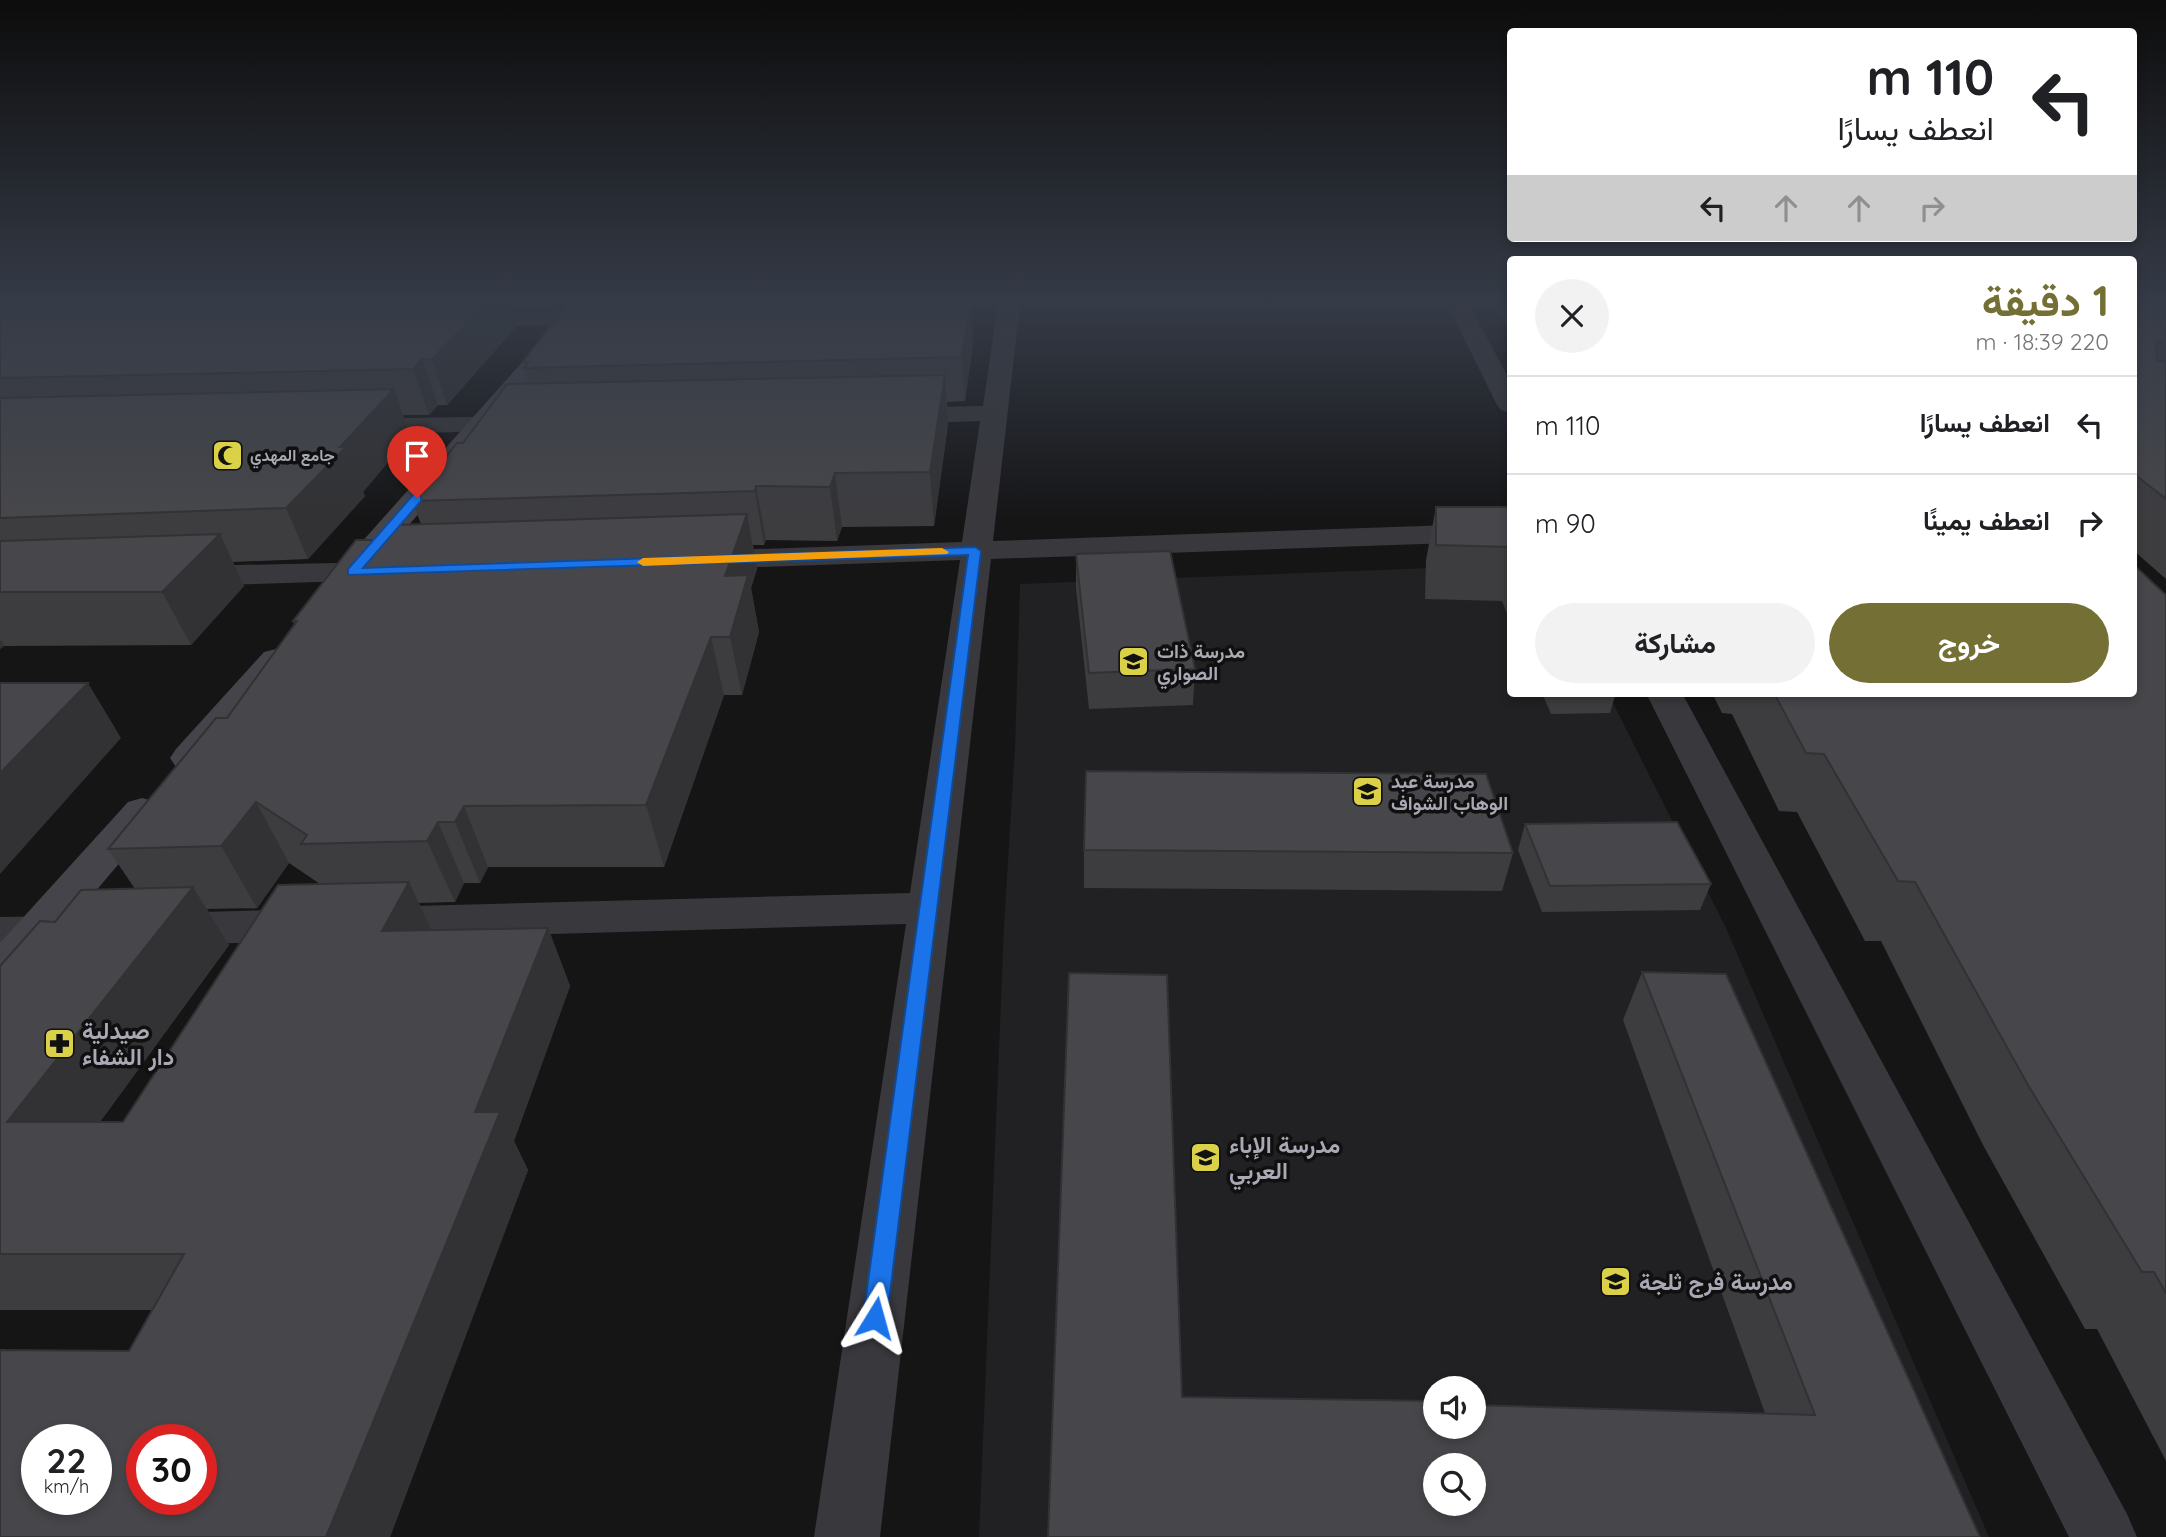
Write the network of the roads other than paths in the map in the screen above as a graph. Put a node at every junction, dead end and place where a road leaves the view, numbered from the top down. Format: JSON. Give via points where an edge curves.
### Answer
{"nodes":[{"id":1,"x":523,"y":376,"type":"edge"},
{"id":2,"x":1000,"y":376,"type":"edge"},
{"id":3,"x":1497,"y":376,"type":"edge"},
{"id":4,"x":1507,"y":393,"type":"edge"},
{"id":5,"x":995,"y":413,"type":"junction"},
{"id":6,"x":870,"y":416,"type":"edge"},
{"id":7,"x":537,"y":423,"type":"edge"},
{"id":8,"x":481,"y":424,"type":"junction"},
{"id":9,"x":330,"y":428,"type":"edge"},
{"id":10,"x":1507,"y":532,"type":"edge"},
{"id":11,"x":975,"y":551,"type":"junction"},
{"id":12,"x":671,"y":561,"type":"edge"},
{"id":13,"x":408,"y":570,"type":"edge"},
{"id":14,"x":352,"y":572,"type":"junction"},
{"id":15,"x":163,"y":577,"type":"edge"},
{"id":16,"x":325,"y":603,"type":"edge"},
{"id":17,"x":298,"y":634,"type":"edge"},
{"id":18,"x":1666,"y":697,"type":"edge"},
{"id":19,"x":929,"y":908,"type":"junction"},
{"id":20,"x":18,"y":933,"type":"edge"},
{"id":21,"x":0,"y":974,"type":"edge"},
{"id":22,"x":847,"y":1537,"type":"edge"},
{"id":23,"x":2104,"y":1537,"type":"edge"}],
"edges":[{"from":1,"to":8,"type":"main road"},
{"from":2,"to":5,"type":"street"},
{"from":3,"to":4,"type":"street"},
{"from":5,"to":6,"type":"street"},
{"from":5,"to":11,"type":"street"},
{"from":7,"to":8,"type":"street"},
{"from":8,"to":9,"type":"street"},
{"from":8,"to":14,"type":"main road"},
{"from":10,"to":11,"type":"street"},
{"from":11,"to":12,"type":"street"},
{"from":11,"to":19,"type":"street"},
{"from":13,"to":14,"type":"street"},
{"from":14,"to":15,"type":"street"},
{"from":14,"to":16,"type":"main road"},
{"from":17,"to":20,"type":"main road","via":[[167,783]]},
{"from":18,"to":23,"type":"street"},
{"from":19,"to":20,"type":"street"},
{"from":19,"to":22,"type":"street"},
{"from":20,"to":21,"type":"main road"}]}
